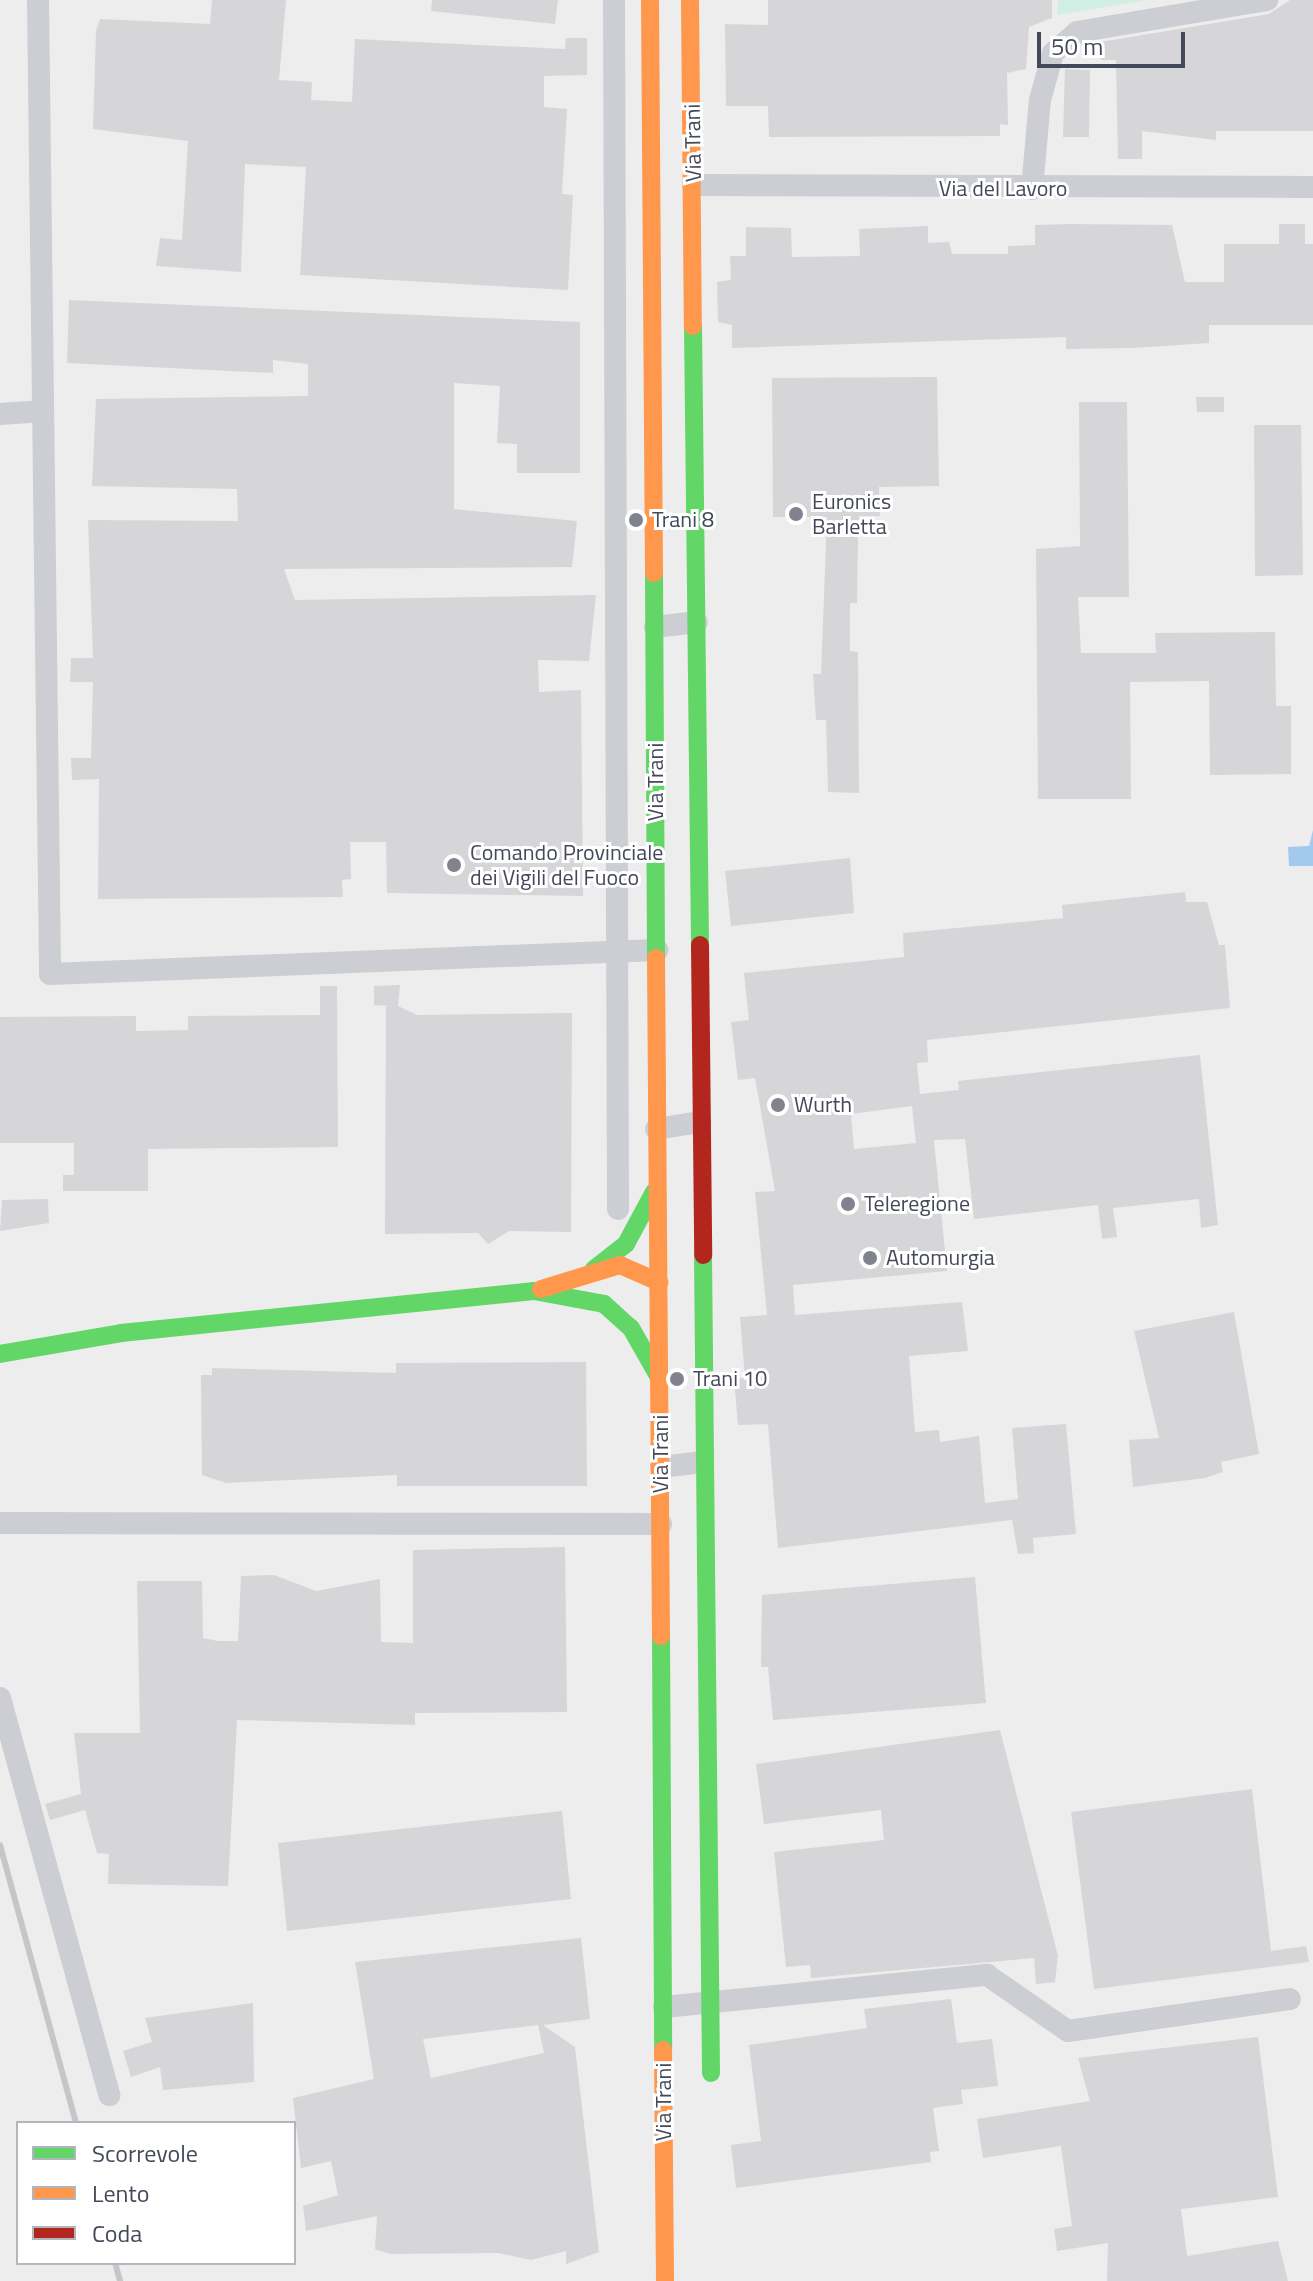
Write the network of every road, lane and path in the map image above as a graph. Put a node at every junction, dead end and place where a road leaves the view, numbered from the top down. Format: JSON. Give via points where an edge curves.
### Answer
{"nodes":[{"id":1,"x":38,"y":0,"type":"edge"},
{"id":2,"x":614,"y":0,"type":"edge"},
{"id":3,"x":650,"y":0,"type":"edge"},
{"id":4,"x":690,"y":0,"type":"edge"},
{"id":5,"x":1267,"y":0,"type":"edge"},
{"id":6,"x":693,"y":185,"type":"junction"},
{"id":7,"x":1313,"y":187,"type":"edge"},
{"id":8,"x":1032,"y":189,"type":"junction"},
{"id":9,"x":43,"y":411,"type":"junction"},
{"id":10,"x":0,"y":414,"type":"edge"},
{"id":11,"x":655,"y":555,"type":"junction"},
{"id":12,"x":620,"y":560,"type":"junction"},
{"id":13,"x":697,"y":622,"type":"junction"},
{"id":14,"x":655,"y":627,"type":"junction"},
{"id":15,"x":658,"y":950,"type":"junction"},
{"id":16,"x":619,"y":952,"type":"junction"},
{"id":17,"x":700,"y":1122,"type":"junction"},
{"id":18,"x":656,"y":1129,"type":"junction"},
{"id":19,"x":657,"y":1182,"type":"junction"},
{"id":20,"x":618,"y":1209,"type":"dead end"},
{"id":21,"x":587,"y":1273,"type":"junction"},
{"id":22,"x":659,"y":1282,"type":"junction"},
{"id":23,"x":534,"y":1291,"type":"junction"},
{"id":24,"x":604,"y":1304,"type":"junction"},
{"id":25,"x":0,"y":1354,"type":"edge"},
{"id":26,"x":660,"y":1383,"type":"junction"},
{"id":27,"x":703,"y":1462,"type":"junction"},
{"id":28,"x":661,"y":1467,"type":"junction"},
{"id":29,"x":0,"y":1523,"type":"edge"},
{"id":30,"x":661,"y":1524,"type":"junction"},
{"id":31,"x":0,"y":1698,"type":"edge"},
{"id":32,"x":1290,"y":1999,"type":"dead end"},
{"id":33,"x":709,"y":2001,"type":"junction"},
{"id":34,"x":664,"y":2007,"type":"junction"},
{"id":35,"x":711,"y":2073,"type":"dead end"},
{"id":36,"x":109,"y":2095,"type":"dead end"},
{"id":37,"x":665,"y":2281,"type":"edge"}],
"edges":[{"from":1,"to":9,"type":"street"},
{"from":2,"to":12,"type":"street","name":"Via Trani"},
{"from":3,"to":11,"type":"street","name":"Via Trani"},
{"from":4,"to":6,"type":"street","name":"Via Trani"},
{"from":5,"to":8,"type":"street","via":[[1077,32],[1053,53],[1040,100]]},
{"from":6,"to":8,"type":"street","name":"Via del Lavoro"},
{"from":6,"to":13,"type":"street","name":"Via Trani"},
{"from":7,"to":8,"type":"street","name":"Via del Lavoro"},
{"from":9,"to":10,"type":"street"},
{"from":9,"to":16,"type":"street","via":[[50,974]]},
{"from":11,"to":12,"type":"street"},
{"from":11,"to":14,"type":"street","name":"Via Trani"},
{"from":12,"to":16,"type":"street","name":"Via Trani"},
{"from":13,"to":14,"type":"street"},
{"from":13,"to":17,"type":"street","name":"Via Trani"},
{"from":14,"to":15,"type":"street","name":"Via Trani"},
{"from":15,"to":16,"type":"street"},
{"from":15,"to":18,"type":"street","name":"Via Trani"},
{"from":16,"to":20,"type":"street","name":"Via Trani"},
{"from":17,"to":18,"type":"street"},
{"from":17,"to":27,"type":"street","name":"Via Trani"},
{"from":18,"to":19,"type":"street","name":"Via Trani"},
{"from":19,"to":21,"type":"street","via":[[626,1244]]},
{"from":19,"to":22,"type":"street","name":"Via Trani"},
{"from":21,"to":22,"type":"street","via":[[626,1266]]},
{"from":21,"to":23,"type":"street"},
{"from":22,"to":24,"type":"street","via":[[632,1300]]},
{"from":22,"to":26,"type":"street","name":"Via Trani"},
{"from":23,"to":24,"type":"street"},
{"from":23,"to":25,"type":"street","via":[[121,1333]]},
{"from":24,"to":26,"type":"street","via":[[639,1339]]},
{"from":26,"to":28,"type":"street","name":"Via Trani"},
{"from":27,"to":28,"type":"street"},
{"from":27,"to":33,"type":"street","name":"Via Trani"},
{"from":28,"to":30,"type":"street","name":"Via Trani"},
{"from":29,"to":30,"type":"street"},
{"from":30,"to":34,"type":"street","name":"Via Trani"},
{"from":31,"to":36,"type":"street"},
{"from":32,"to":33,"type":"street","via":[[1068,2031],[987,1975]]},
{"from":33,"to":34,"type":"street"},
{"from":33,"to":35,"type":"street","name":"Via Trani"},
{"from":34,"to":37,"type":"street","name":"Via Trani"}]}
